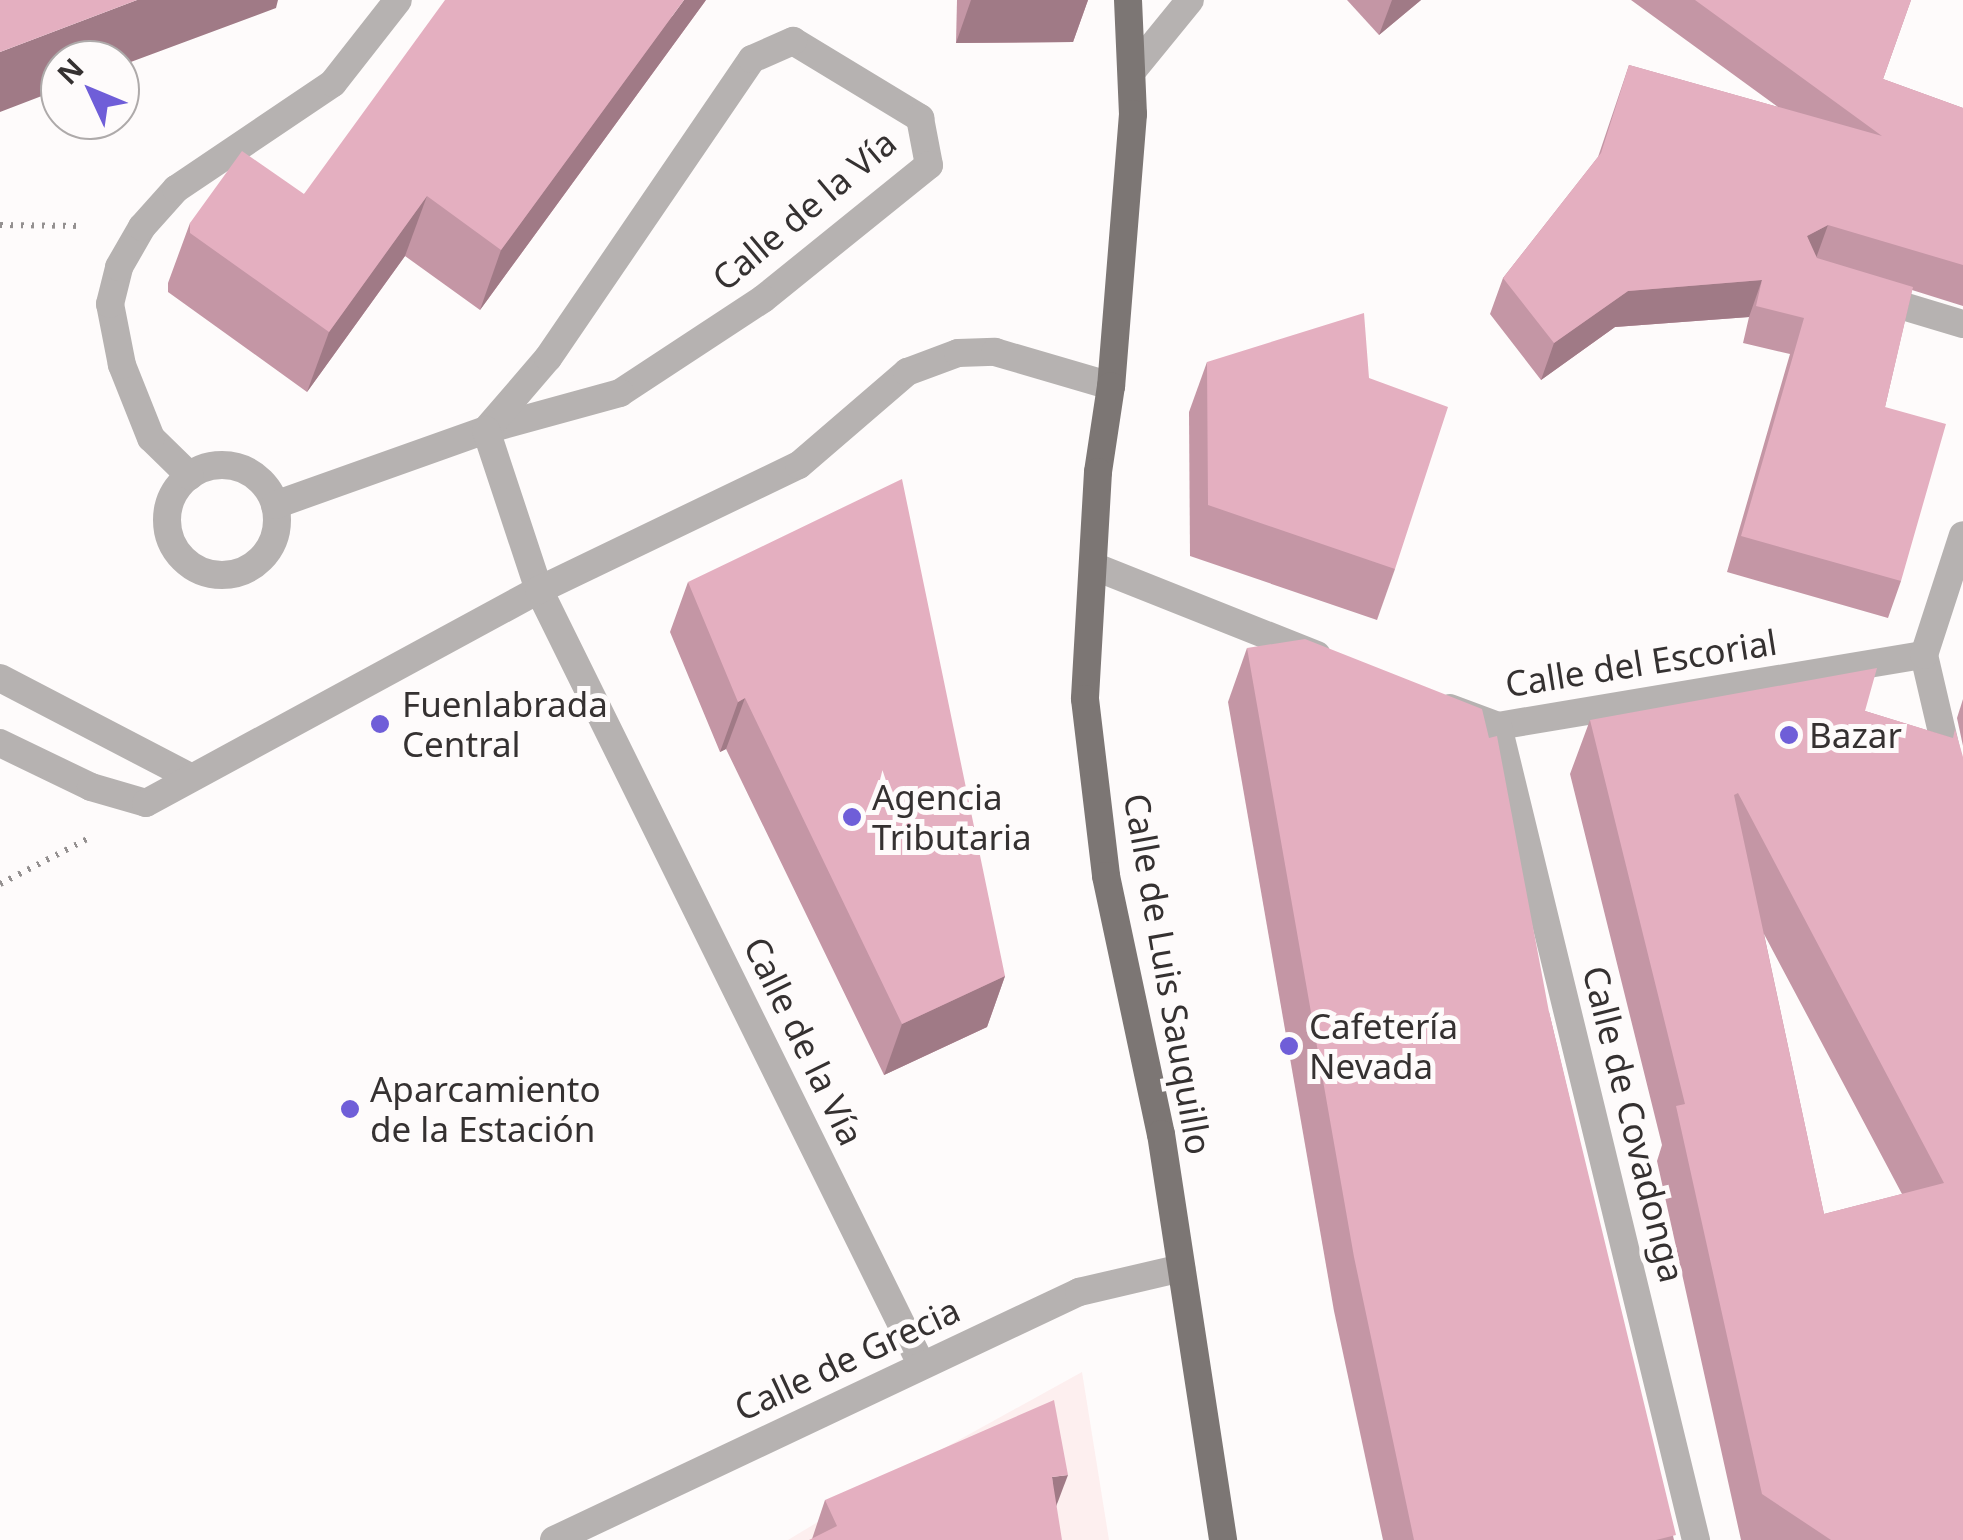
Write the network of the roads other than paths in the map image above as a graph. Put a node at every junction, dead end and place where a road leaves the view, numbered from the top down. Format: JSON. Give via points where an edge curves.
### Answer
{"nodes":[{"id":1,"x":398,"y":0,"type":"edge"},
{"id":2,"x":1128,"y":0,"type":"edge"},
{"id":3,"x":1190,"y":0,"type":"edge"},
{"id":4,"x":1132,"y":70,"type":"junction"},
{"id":5,"x":1848,"y":290,"type":"edge"},
{"id":6,"x":1963,"y":324,"type":"edge"},
{"id":7,"x":1111,"y":386,"type":"junction"},
{"id":8,"x":486,"y":430,"type":"junction"},
{"id":9,"x":190,"y":476,"type":"junction"},
{"id":10,"x":276,"y":505,"type":"junction"},
{"id":11,"x":1963,"y":535,"type":"edge"},
{"id":12,"x":1093,"y":566,"type":"junction"},
{"id":13,"x":539,"y":590,"type":"junction"},
{"id":14,"x":1924,"y":654,"type":"junction"},
{"id":15,"x":1336,"y":663,"type":"edge"},
{"id":16,"x":0,"y":678,"type":"edge"},
{"id":17,"x":1426,"y":698,"type":"edge"},
{"id":18,"x":1498,"y":726,"type":"junction"},
{"id":19,"x":0,"y":743,"type":"edge"},
{"id":20,"x":188,"y":776,"type":"junction"},
{"id":21,"x":1963,"y":823,"type":"edge"},
{"id":22,"x":1181,"y":1268,"type":"junction"},
{"id":23,"x":921,"y":1364,"type":"junction"},
{"id":24,"x":554,"y":1540,"type":"edge"},
{"id":25,"x":1224,"y":1540,"type":"edge"},
{"id":26,"x":1696,"y":1540,"type":"edge"}],
"edges":[{"from":1,"to":9,"type":"street","via":[[332,83],[176,190],[142,226],[119,266],[110,304],[122,365],[151,438]]},
{"from":2,"to":4,"type":"main road","name":"Calle de Luis Sauquillo"},
{"from":3,"to":4,"type":"street"},
{"from":4,"to":7,"type":"main road","name":"Calle de Luis Sauquillo"},
{"from":5,"to":6,"type":"street"},
{"from":7,"to":12,"type":"main road","name":"Calle de Luis Sauquillo"},
{"from":7,"to":13,"type":"street","via":[[996,352],[941,359],[906,372],[799,465]]},
{"from":8,"to":8,"type":"street","name":"Calle de la Vía","via":[[620,393],[762,299],[929,165],[920,118],[793,41],[752,60],[548,358]]},
{"from":8,"to":10,"type":"street","name":"Calle de la Vía"},
{"from":8,"to":13,"type":"street","name":"Calle de la Vía"},
{"from":9,"to":10,"type":"street","via":[[206,466],[245,470]]},
{"from":9,"to":10,"type":"street","via":[[170,505],[169,533],[194,568],[231,575],[262,558],[274,543]]},
{"from":11,"to":14,"type":"street"},
{"from":12,"to":15,"type":"street"},
{"from":12,"to":22,"type":"main road","name":"Calle de Luis Sauquillo","via":[[1086,698],[1106,876],[1161,1134]]},
{"from":13,"to":20,"type":"street"},
{"from":13,"to":23,"type":"street","name":"Calle de la Vía"},
{"from":14,"to":18,"type":"street","name":"Calle del Escorial"},
{"from":14,"to":21,"type":"street"},
{"from":16,"to":20,"type":"street"},
{"from":17,"to":18,"type":"street","name":"Calle del Escorial"},
{"from":18,"to":26,"type":"street","name":"Calle de Covadonga"},
{"from":19,"to":20,"type":"street","via":[[90,787],[146,804]]},
{"from":22,"to":23,"type":"street","name":"Calle de Grecia","via":[[1080,1292]]},
{"from":22,"to":25,"type":"main road","name":"Calle de Luis Sauquillo"},
{"from":23,"to":24,"type":"street","name":"Calle de Grecia"}]}
